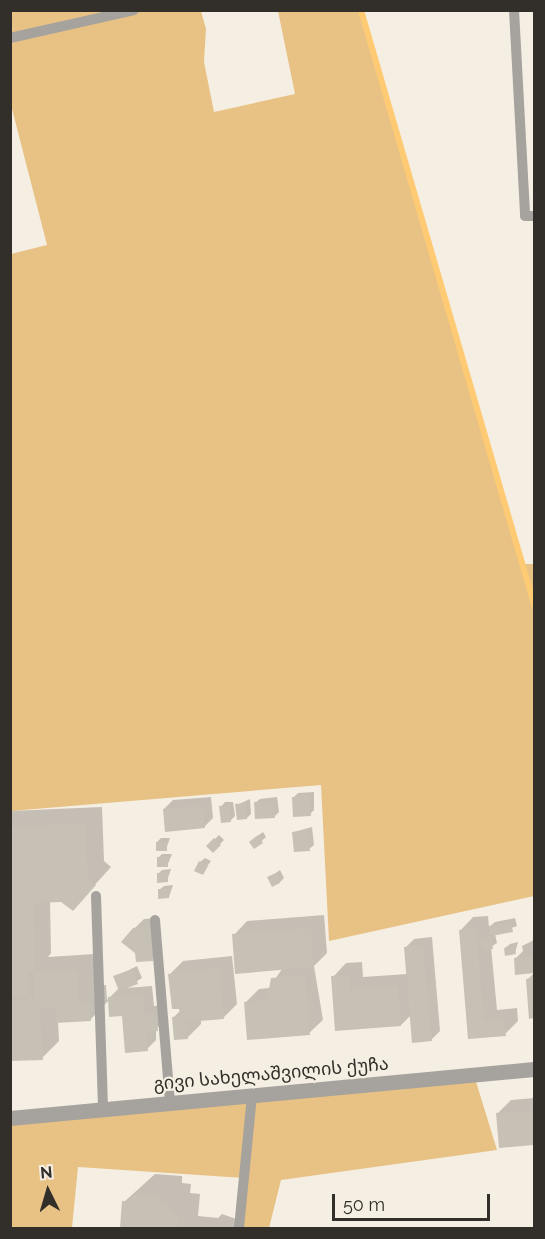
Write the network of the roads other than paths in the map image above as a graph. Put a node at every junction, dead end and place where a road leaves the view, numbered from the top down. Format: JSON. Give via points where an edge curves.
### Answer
{"nodes":[{"id":1,"x":134,"y":10,"type":"edge"},
{"id":2,"x":514,"y":10,"type":"edge"},
{"id":3,"x":10,"y":38,"type":"edge"},
{"id":4,"x":534,"y":216,"type":"edge"},
{"id":5,"x":96,"y":896,"type":"dead end"},
{"id":6,"x":155,"y":920,"type":"dead end"},
{"id":7,"x":534,"y":1069,"type":"edge"},
{"id":8,"x":252,"y":1095,"type":"junction"},
{"id":9,"x":170,"y":1103,"type":"junction"},
{"id":10,"x":103,"y":1109,"type":"junction"},
{"id":11,"x":10,"y":1118,"type":"edge"},
{"id":12,"x":239,"y":1228,"type":"edge"}],
"edges":[{"from":1,"to":3,"type":"lane"},
{"from":2,"to":4,"type":"lane","via":[[525,216]]},
{"from":5,"to":10,"type":"lane"},
{"from":6,"to":9,"type":"lane"},
{"from":7,"to":8,"type":"street","name":"გივი სახელაშვილის ქუჩა"},
{"from":8,"to":9,"type":"street","name":"გივი სახელაშვილის ქუჩა"},
{"from":8,"to":12,"type":"lane"},
{"from":9,"to":10,"type":"street","name":"გივი სახელაშვილის ქუჩა"},
{"from":10,"to":11,"type":"street","name":"გივი სახელაშვილის ქუჩა"}]}
